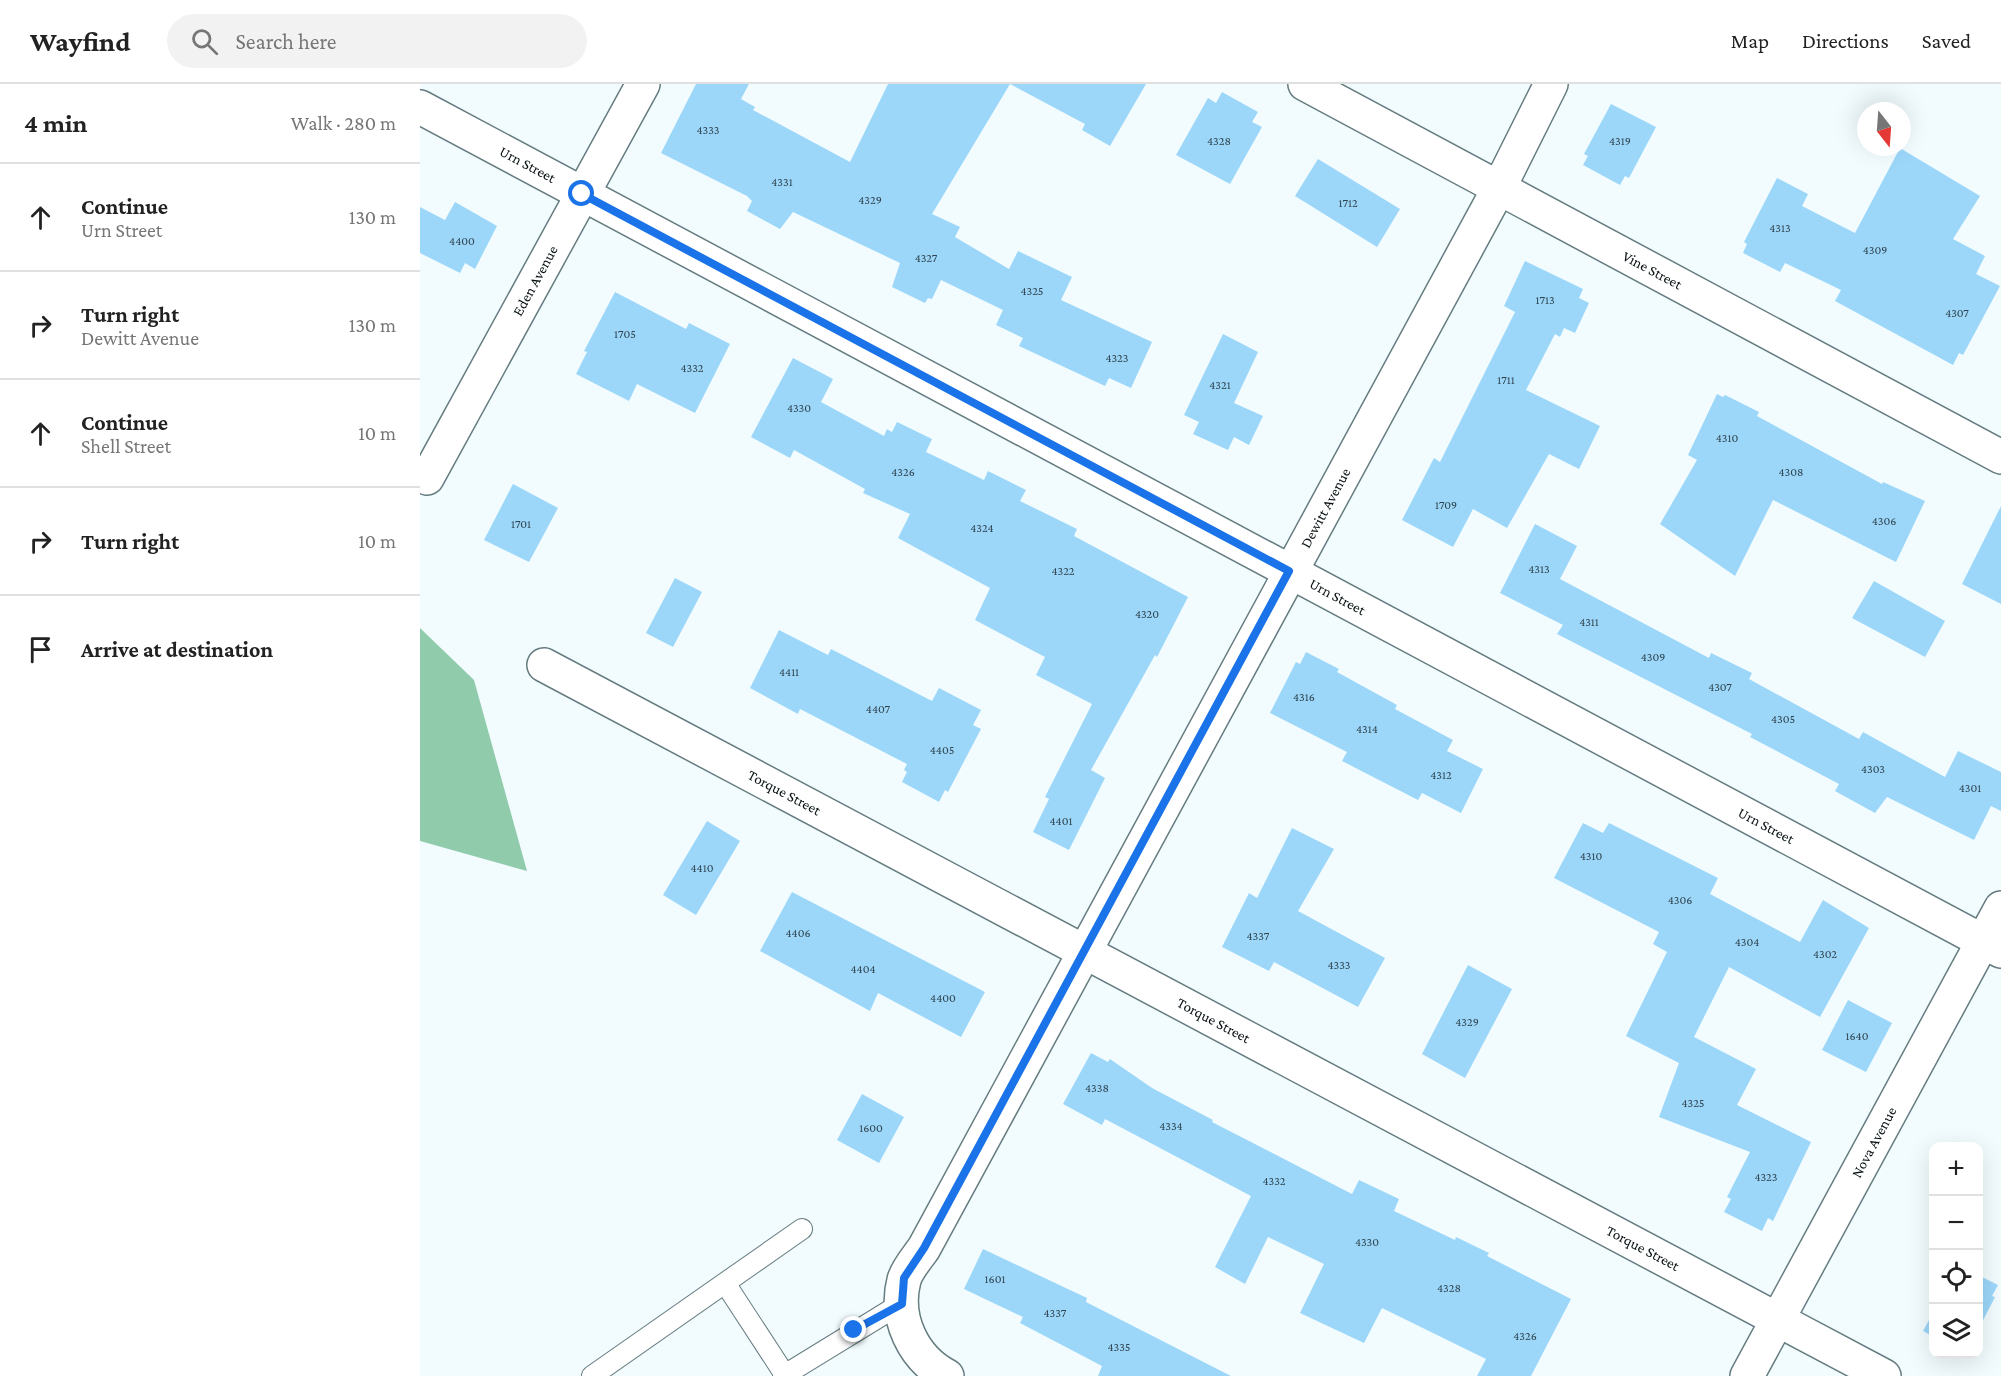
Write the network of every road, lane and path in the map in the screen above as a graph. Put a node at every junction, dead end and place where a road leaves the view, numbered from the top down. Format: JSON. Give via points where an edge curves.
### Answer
{"nodes":[{"id":1,"x":643,"y":84,"type":"edge"},
{"id":2,"x":1305,"y":84,"type":"edge"},
{"id":3,"x":1551,"y":84,"type":"edge"},
{"id":4,"x":420,"y":107,"type":"edge"},
{"id":5,"x":1499,"y":188,"type":"junction"},
{"id":6,"x":582,"y":194,"type":"junction"},
{"id":7,"x":2001,"y":457,"type":"edge"},
{"id":8,"x":427,"y":478,"type":"dead end"},
{"id":9,"x":1289,"y":571,"type":"junction"},
{"id":10,"x":544,"y":665,"type":"dead end"},
{"id":11,"x":2001,"y":908,"type":"edge"},
{"id":12,"x":1992,"y":946,"type":"edge"},
{"id":13,"x":1082,"y":951,"type":"junction"},
{"id":14,"x":802,"y":1229,"type":"dead end"},
{"id":15,"x":725,"y":1284,"type":"junction"},
{"id":16,"x":902,"y":1304,"type":"junction"},
{"id":17,"x":1778,"y":1320,"type":"junction"},
{"id":18,"x":784,"y":1375,"type":"edge"},
{"id":19,"x":592,"y":1376,"type":"edge"},
{"id":20,"x":947,"y":1376,"type":"edge"},
{"id":21,"x":1747,"y":1376,"type":"edge"},
{"id":22,"x":1884,"y":1376,"type":"edge"}],
"edges":[{"from":1,"to":6,"type":"street","name":"Eden Avenue"},
{"from":2,"to":5,"type":"street","name":"Vine Street"},
{"from":3,"to":5,"type":"street","name":"Dewitt Avenue"},
{"from":4,"to":6,"type":"street","name":"Urn Street"},
{"from":5,"to":7,"type":"street","name":"Vine Street"},
{"from":5,"to":9,"type":"street","name":"Dewitt Avenue"},
{"from":6,"to":8,"type":"street","name":"Eden Avenue"},
{"from":6,"to":9,"type":"street","name":"Urn Street"},
{"from":9,"to":12,"type":"street","name":"Urn Street"},
{"from":9,"to":13,"type":"street","name":"Dewitt Avenue"},
{"from":10,"to":13,"type":"street","name":"Torque Street"},
{"from":11,"to":12,"type":"street","name":"Nova Avenue"},
{"from":12,"to":17,"type":"street","name":"Nova Avenue"},
{"from":13,"to":16,"type":"street","name":"Dewitt Avenue","via":[[924,1248],[904,1278]]},
{"from":13,"to":17,"type":"street","name":"Torque Street"},
{"from":14,"to":15,"type":"lane"},
{"from":15,"to":18,"type":"lane"},
{"from":15,"to":19,"type":"lane"},
{"from":16,"to":18,"type":"lane"},
{"from":16,"to":20,"type":"street","via":[[914,1348]]},
{"from":17,"to":21,"type":"street","name":"Nova Avenue"},
{"from":17,"to":22,"type":"street","name":"Torque Street"}]}
